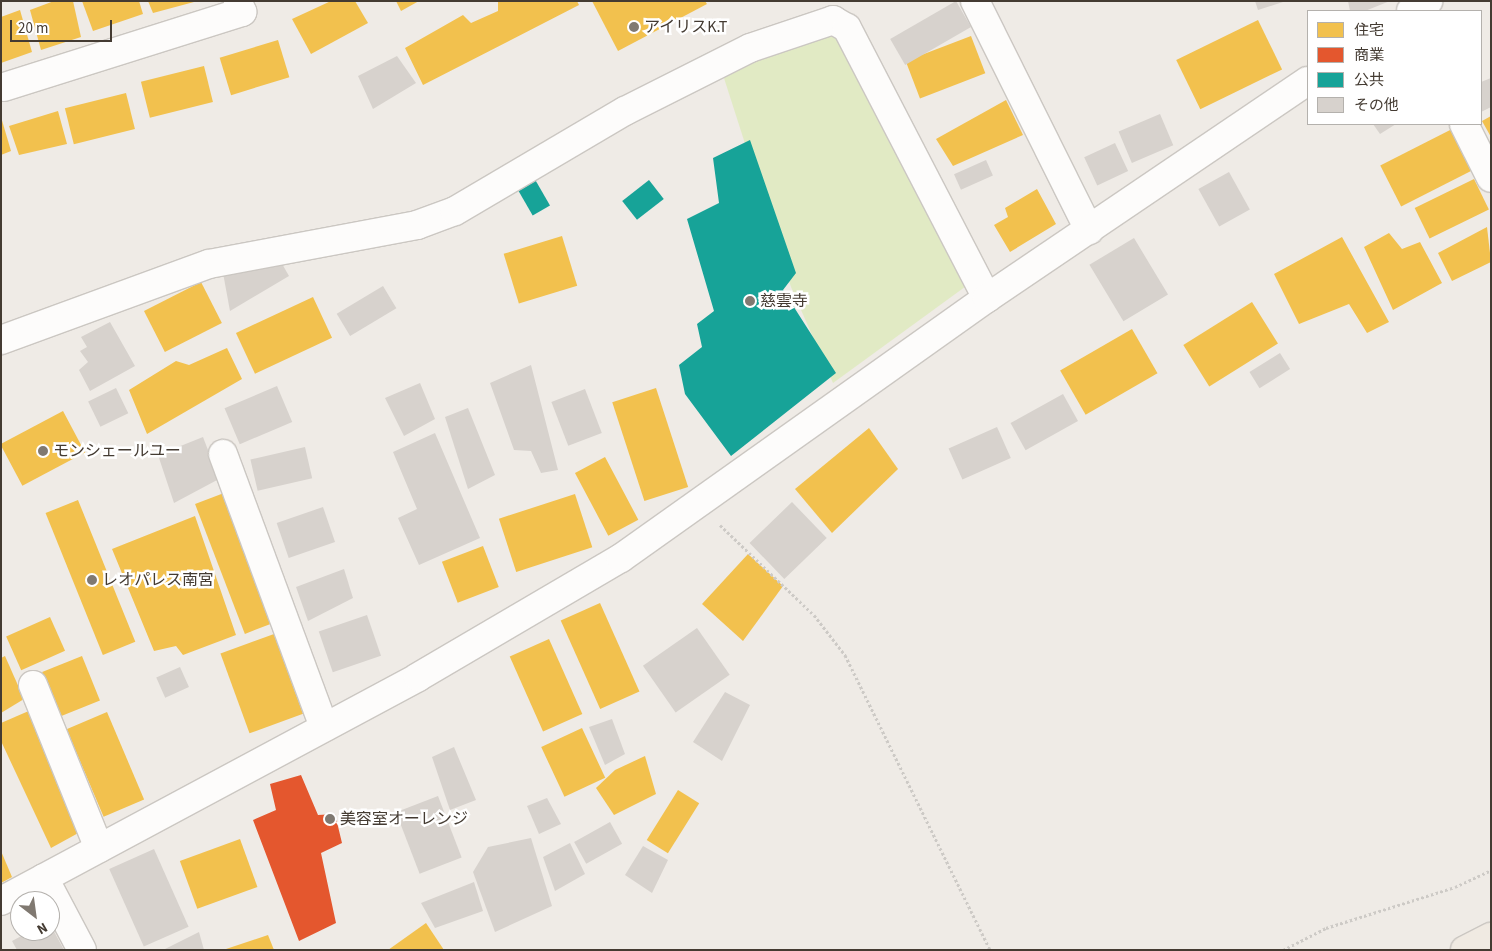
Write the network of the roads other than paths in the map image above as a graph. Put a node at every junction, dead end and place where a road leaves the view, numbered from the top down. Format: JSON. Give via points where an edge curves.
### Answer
{"nodes":[{"id":1,"x":238,"y":1,"type":"edge"},
{"id":2,"x":975,"y":1,"type":"edge"},
{"id":3,"x":1428,"y":1,"type":"edge"},
{"id":4,"x":1413,"y":10,"type":"edge"},
{"id":5,"x":1307,"y":82,"type":"edge"},
{"id":6,"x":4,"y":87,"type":"dead end"},
{"id":7,"x":1464,"y":125,"type":"edge"},
{"id":8,"x":1491,"y":178,"type":"edge"},
{"id":9,"x":1089,"y":230,"type":"junction"},
{"id":10,"x":987,"y":298,"type":"junction"},
{"id":11,"x":1,"y":340,"type":"edge"},
{"id":12,"x":223,"y":454,"type":"dead end"},
{"id":13,"x":33,"y":685,"type":"dead end"},
{"id":14,"x":324,"y":727,"type":"junction"},
{"id":15,"x":99,"y":848,"type":"junction"},
{"id":16,"x":44,"y":878,"type":"junction"},
{"id":17,"x":1,"y":901,"type":"edge"},
{"id":18,"x":1491,"y":937,"type":"edge"},
{"id":19,"x":82,"y":950,"type":"edge"},
{"id":20,"x":1464,"y":950,"type":"edge"}],
"edges":[{"from":1,"to":6,"type":"street","via":[[242,12]]},
{"from":2,"to":9,"type":"street"},
{"from":3,"to":4,"type":"street"},
{"from":5,"to":9,"type":"street"},
{"from":7,"to":8,"type":"street"},
{"from":9,"to":10,"type":"street"},
{"from":10,"to":11,"type":"street","via":[[847,28],[833,20],[750,48],[625,111],[440,217],[417,225],[209,264]]},
{"from":10,"to":14,"type":"street","via":[[621,558]]},
{"from":12,"to":14,"type":"street"},
{"from":13,"to":15,"type":"street"},
{"from":14,"to":15,"type":"street"},
{"from":15,"to":16,"type":"street"},
{"from":16,"to":17,"type":"street"},
{"from":16,"to":19,"type":"street"},
{"from":18,"to":20,"type":"main road"}]}
